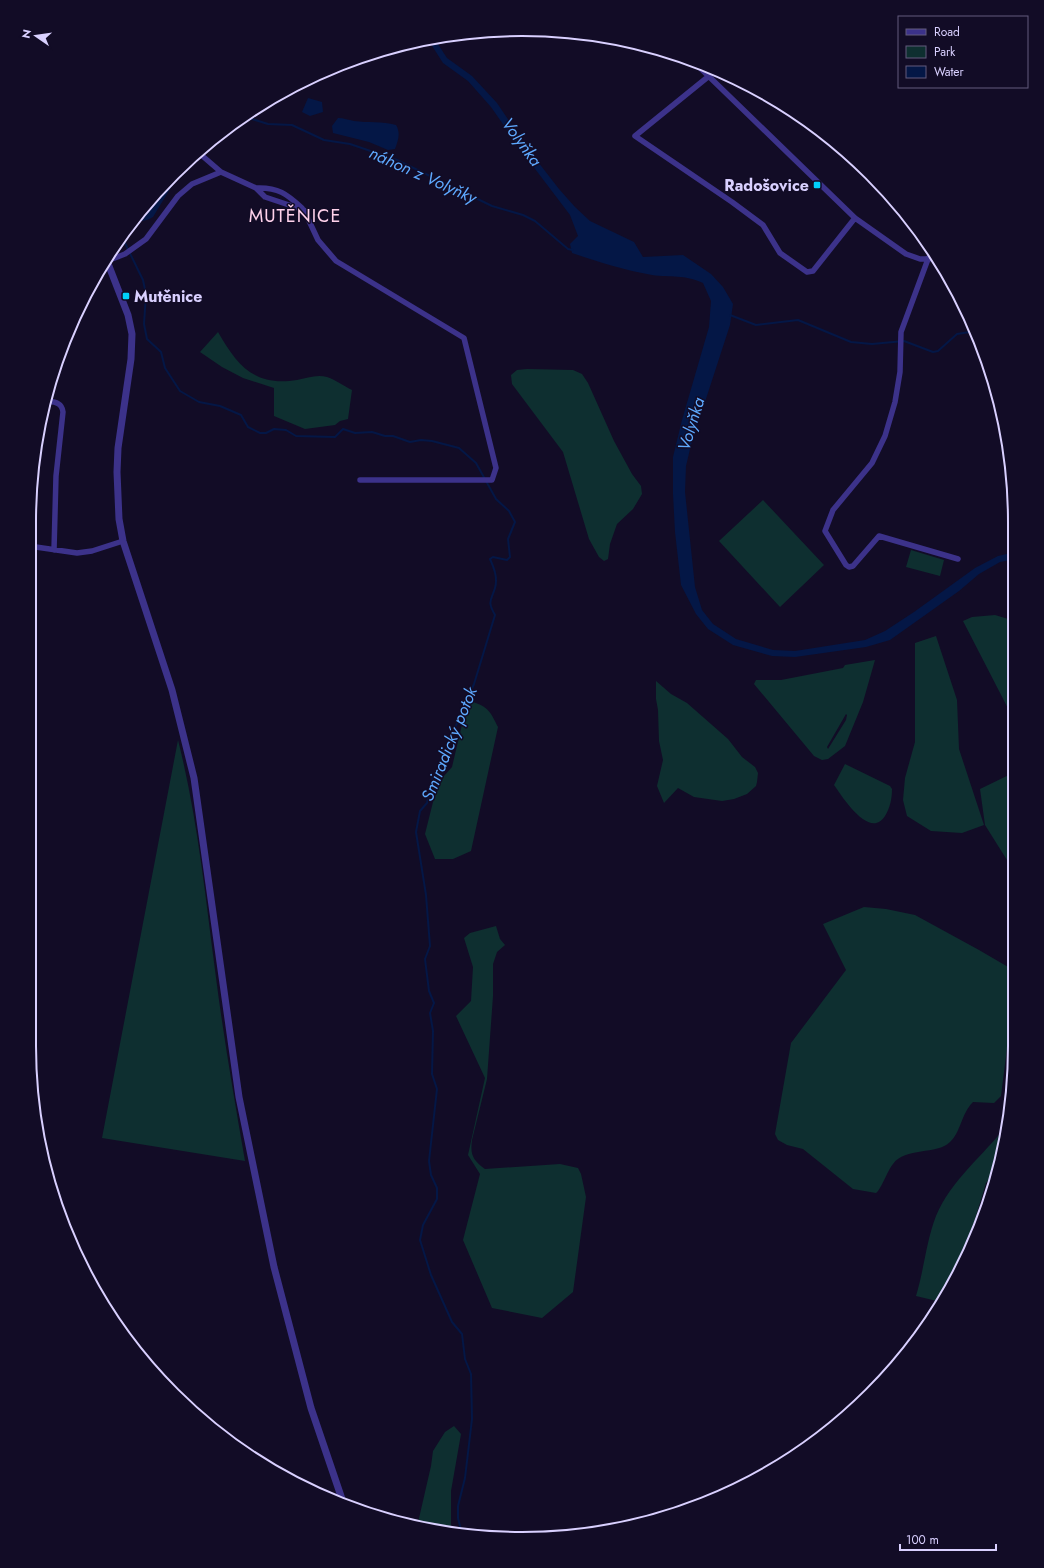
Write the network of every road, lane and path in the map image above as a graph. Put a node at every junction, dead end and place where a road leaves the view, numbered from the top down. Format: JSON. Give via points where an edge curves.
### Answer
{"nodes":[{"id":1,"x":704,"y":72,"type":"edge"},
{"id":2,"x":709,"y":76,"type":"junction"},
{"id":3,"x":203,"y":156,"type":"edge"},
{"id":4,"x":221,"y":172,"type":"junction"},
{"id":5,"x":256,"y":188,"type":"junction"},
{"id":6,"x":304,"y":210,"type":"junction"},
{"id":7,"x":855,"y":218,"type":"junction"},
{"id":8,"x":114,"y":258,"type":"edge"},
{"id":9,"x":928,"y":259,"type":"joint"},
{"id":10,"x":109,"y":266,"type":"edge"},
{"id":11,"x":51,"y":402,"type":"edge"},
{"id":12,"x":360,"y":480,"type":"dead end"},
{"id":13,"x":123,"y":541,"type":"junction"},
{"id":14,"x":36,"y":547,"type":"edge"},
{"id":15,"x":54,"y":550,"type":"junction"},
{"id":16,"x":958,"y":559,"type":"dead end"},
{"id":17,"x":341,"y":1497,"type":"edge"}],
"edges":[{"from":1,"to":2,"type":"street"},
{"from":2,"to":7,"type":"street"},
{"from":2,"to":7,"type":"street","via":[[635,136],[763,225],[780,253],[807,272],[813,271]]},
{"from":3,"to":4,"type":"street"},
{"from":4,"to":5,"type":"street"},
{"from":4,"to":8,"type":"street","via":[[192,184],[178,196],[146,239],[132,250]]},
{"from":5,"to":6,"type":"street","via":[[265,197]]},
{"from":5,"to":6,"type":"street","via":[[269,188],[287,194]]},
{"from":6,"to":12,"type":"street","via":[[318,240],[336,261],[464,338],[496,468],[492,480]]},
{"from":7,"to":9,"type":"street","via":[[906,254]]},
{"from":9,"to":16,"type":"street","via":[[901,332],[896,402],[885,436],[872,463],[833,510],[825,531],[849,566],[853,566],[879,536]]},
{"from":10,"to":13,"type":"street","via":[[128,315],[132,334],[131,359],[118,448],[118,500]]},
{"from":11,"to":15,"type":"street","via":[[61,405],[63,412],[56,476]]},
{"from":13,"to":15,"type":"street","via":[[78,553]]},
{"from":13,"to":17,"type":"street","via":[[172,690],[194,778],[239,1097],[269,1244],[311,1408]]},
{"from":14,"to":15,"type":"street"}]}
